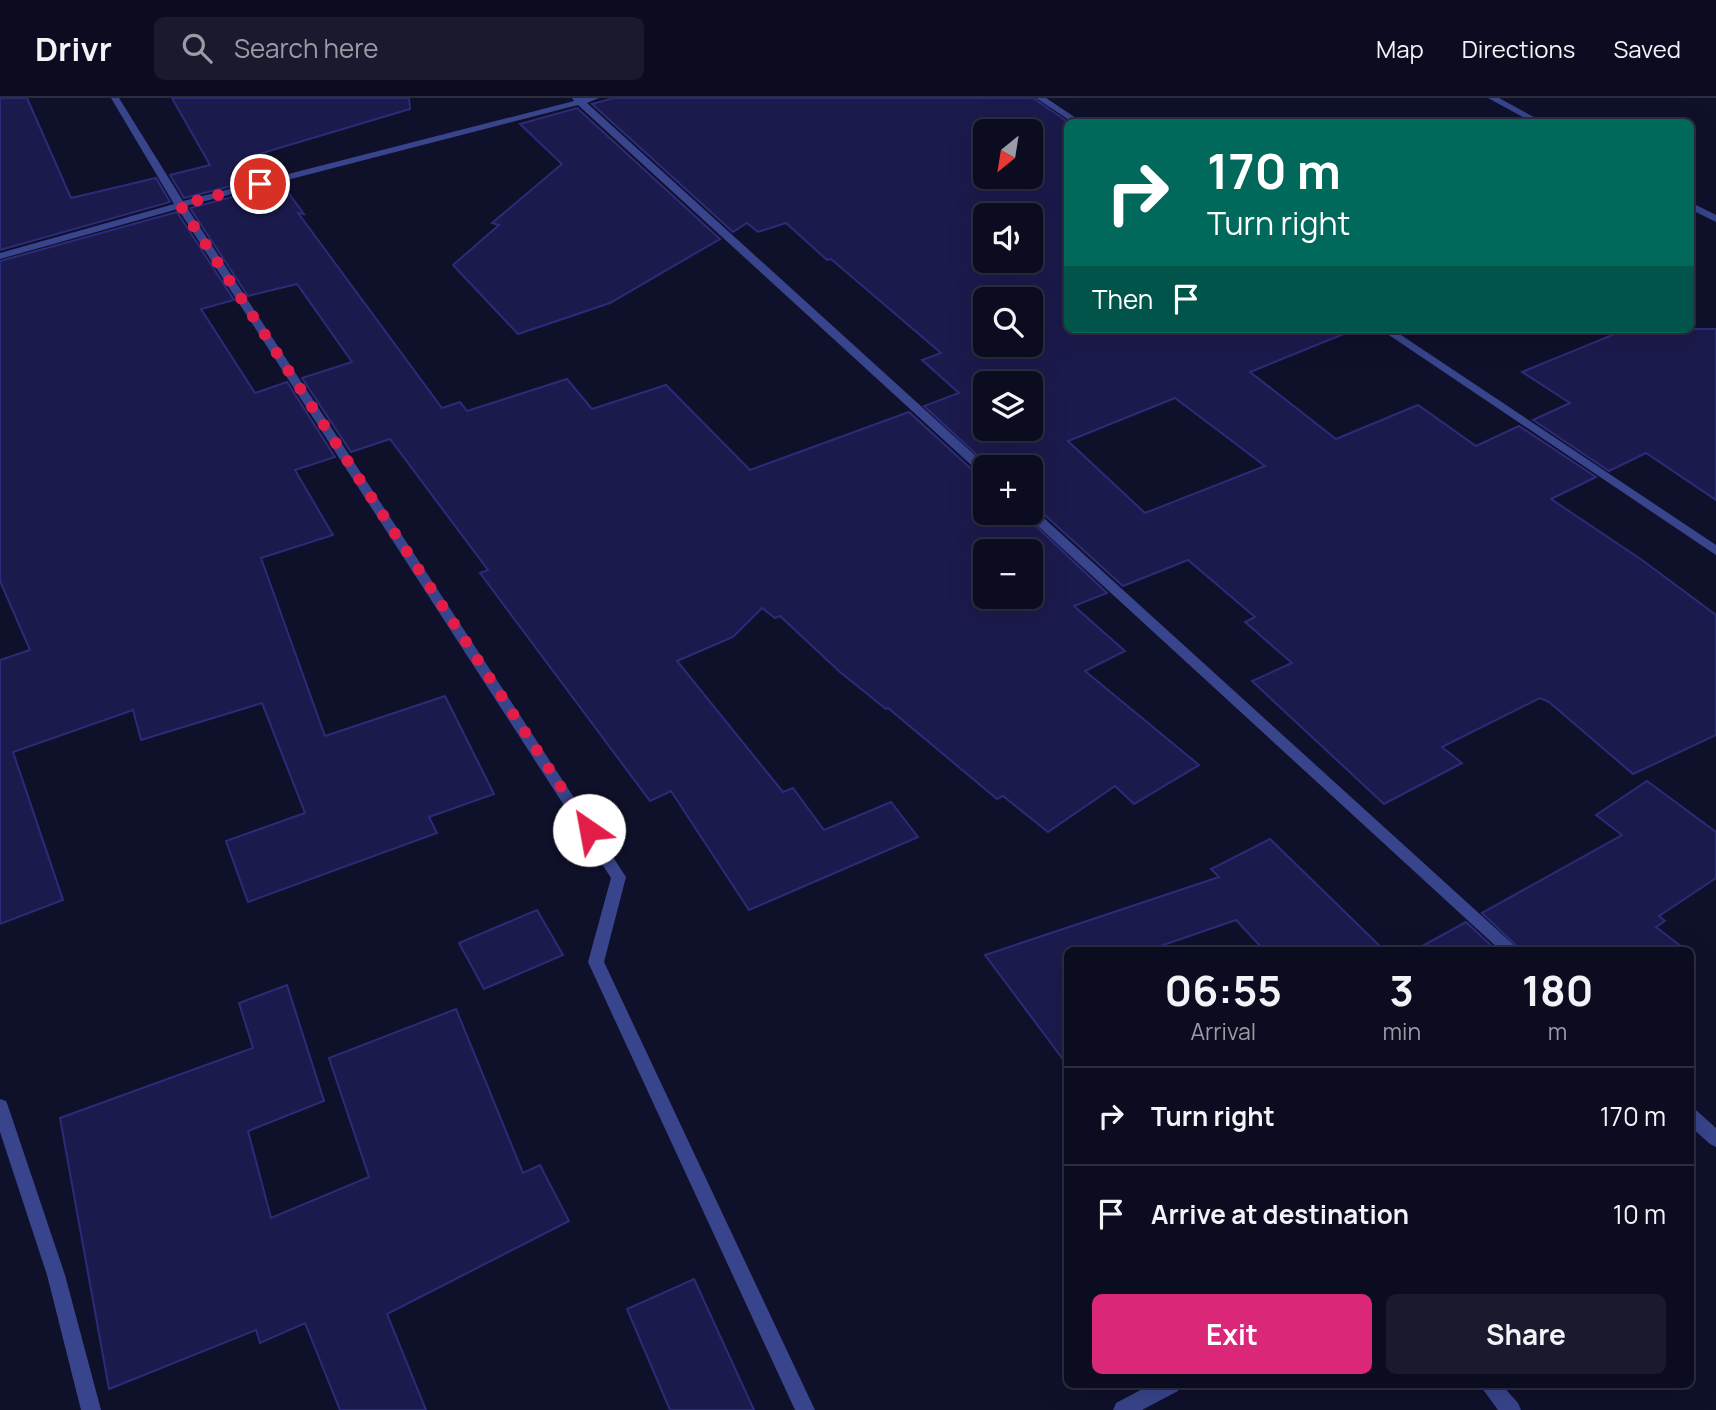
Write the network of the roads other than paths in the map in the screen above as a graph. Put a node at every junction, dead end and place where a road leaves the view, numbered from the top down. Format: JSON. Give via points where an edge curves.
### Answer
{"nodes":[{"id":1,"x":115,"y":98,"type":"edge"},
{"id":2,"x":595,"y":98,"type":"edge"},
{"id":3,"x":1041,"y":98,"type":"edge"},
{"id":4,"x":1492,"y":98,"type":"edge"},
{"id":5,"x":578,"y":100,"type":"edge"},
{"id":6,"x":1072,"y":119,"type":"edge"},
{"id":7,"x":1532,"y":119,"type":"edge"},
{"id":8,"x":180,"y":205,"type":"junction"},
{"id":9,"x":1694,"y":207,"type":"edge"},
{"id":10,"x":1716,"y":219,"type":"edge"},
{"id":11,"x":0,"y":256,"type":"edge"},
{"id":12,"x":1391,"y":333,"type":"edge"},
{"id":13,"x":973,"y":460,"type":"edge"},
{"id":14,"x":1043,"y":524,"type":"edge"},
{"id":15,"x":1716,"y":551,"type":"edge"},
{"id":16,"x":1507,"y":947,"type":"edge"},
{"id":17,"x":0,"y":1106,"type":"edge"},
{"id":18,"x":1694,"y":1119,"type":"edge"},
{"id":19,"x":1716,"y":1139,"type":"edge"},
{"id":20,"x":1164,"y":1388,"type":"edge"},
{"id":21,"x":1492,"y":1388,"type":"edge"},
{"id":22,"x":91,"y":1410,"type":"edge"},
{"id":23,"x":805,"y":1410,"type":"edge"},
{"id":24,"x":1124,"y":1410,"type":"edge"},
{"id":25,"x":1511,"y":1410,"type":"edge"}],
"edges":[{"from":1,"to":8,"type":"street"},
{"from":2,"to":5,"type":"street"},
{"from":3,"to":6,"type":"street"},
{"from":4,"to":7,"type":"street"},
{"from":5,"to":8,"type":"street"},
{"from":5,"to":13,"type":"street"},
{"from":8,"to":11,"type":"street"},
{"from":8,"to":23,"type":"street","via":[[619,877],[596,962]]},
{"from":9,"to":10,"type":"street"},
{"from":12,"to":15,"type":"street"},
{"from":14,"to":16,"type":"street"},
{"from":17,"to":22,"type":"street","via":[[56,1275]]},
{"from":18,"to":19,"type":"street"},
{"from":20,"to":24,"type":"street"},
{"from":21,"to":25,"type":"street"}]}
